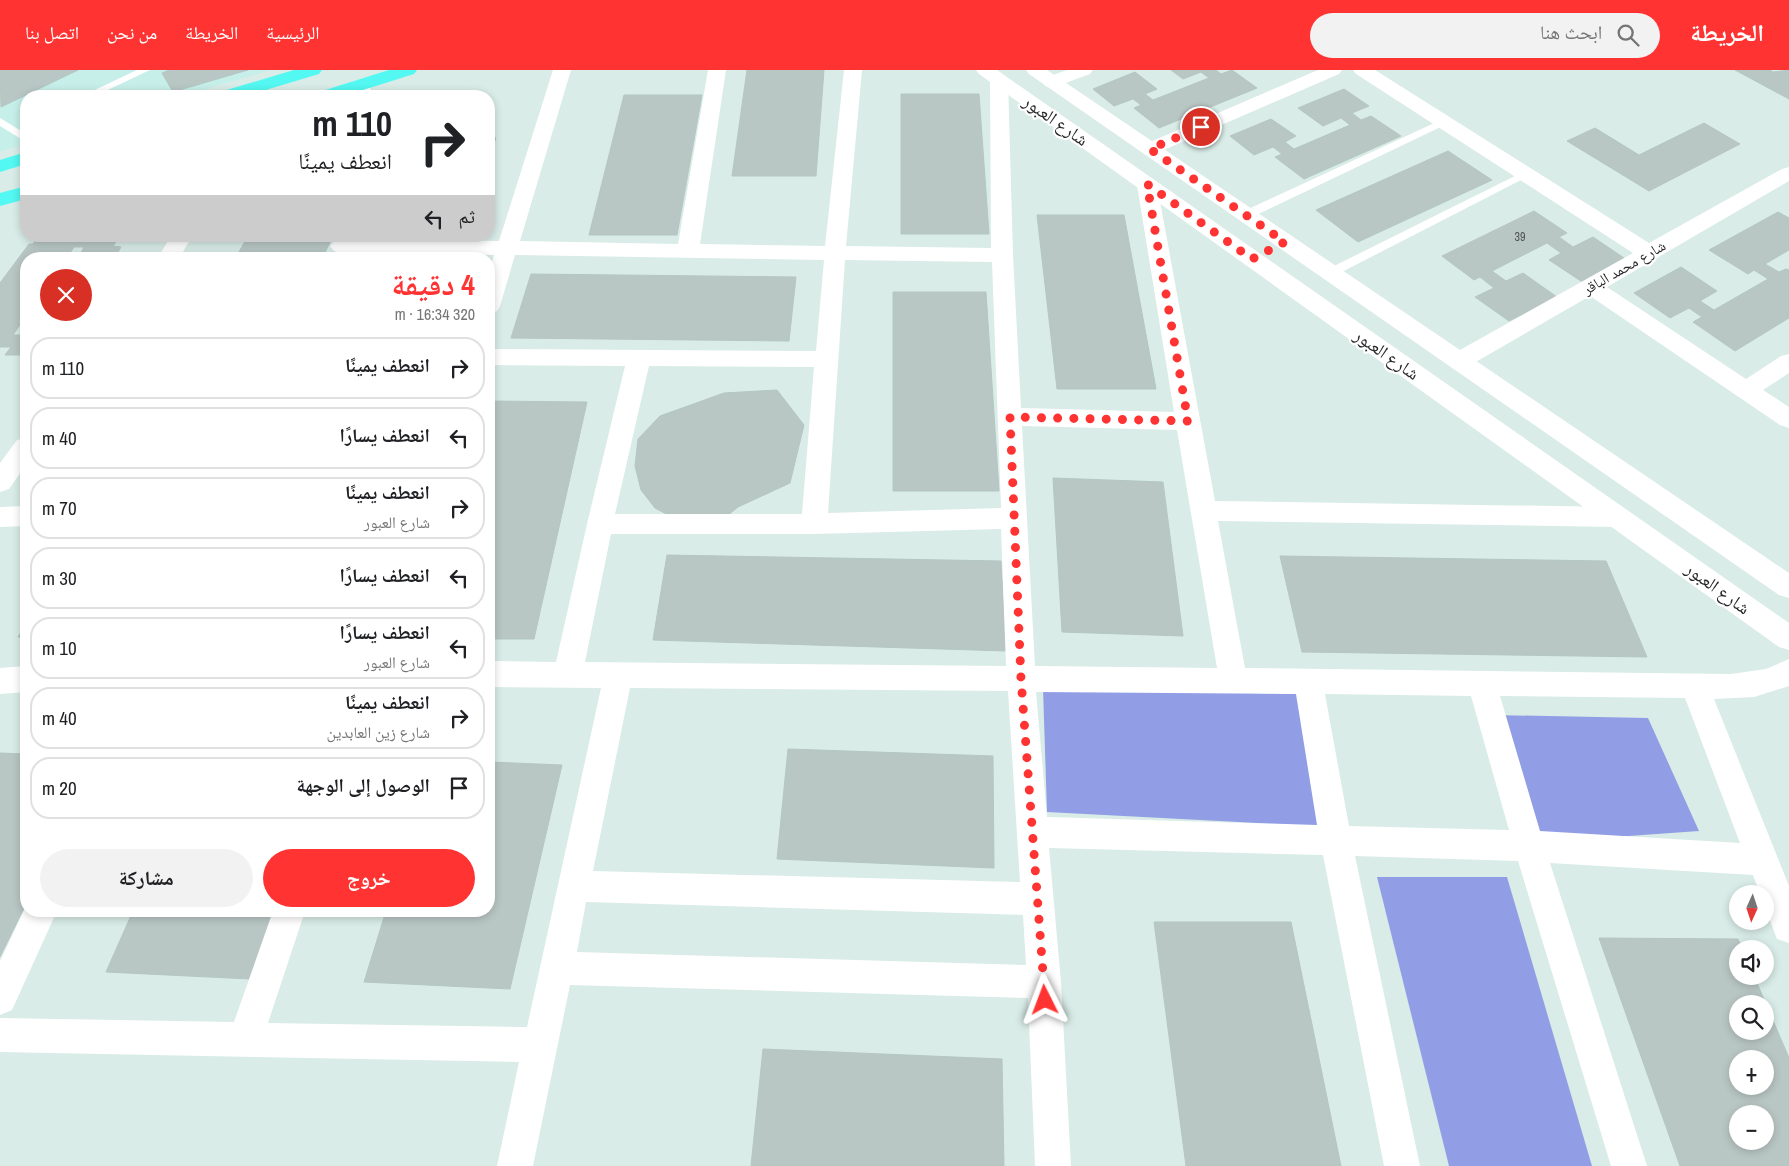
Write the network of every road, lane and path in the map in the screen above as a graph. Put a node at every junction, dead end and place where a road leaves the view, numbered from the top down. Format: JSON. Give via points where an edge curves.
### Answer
{"nodes":[{"id":1,"x":145,"y":70,"type":"edge"},
{"id":2,"x":313,"y":70,"type":"edge"},
{"id":3,"x":408,"y":70,"type":"edge"},
{"id":4,"x":562,"y":70,"type":"edge"},
{"id":5,"x":716,"y":70,"type":"edge"},
{"id":6,"x":853,"y":70,"type":"edge"},
{"id":7,"x":1084,"y":70,"type":"edge"},
{"id":8,"x":1282,"y":70,"type":"edge"},
{"id":9,"x":1333,"y":70,"type":"edge"},
{"id":10,"x":1362,"y":70,"type":"edge"},
{"id":11,"x":992,"y":75,"type":"edge"},
{"id":12,"x":1044,"y":76,"type":"edge"},
{"id":13,"x":1302,"y":83,"type":"junction"},
{"id":14,"x":100,"y":90,"type":"edge"},
{"id":15,"x":258,"y":90,"type":"edge"},
{"id":16,"x":364,"y":90,"type":"edge"},
{"id":17,"x":0,"y":120,"type":"edge"},
{"id":18,"x":1443,"y":122,"type":"junction"},
{"id":19,"x":20,"y":127,"type":"edge"},
{"id":20,"x":13,"y":130,"type":"junction"},
{"id":21,"x":20,"y":135,"type":"edge"},
{"id":22,"x":1150,"y":149,"type":"junction"},
{"id":23,"x":20,"y":160,"type":"edge"},
{"id":24,"x":0,"y":166,"type":"edge"},
{"id":25,"x":1789,"y":173,"type":"edge"},
{"id":26,"x":1525,"y":174,"type":"junction"},
{"id":27,"x":1147,"y":184,"type":"junction"},
{"id":28,"x":20,"y":194,"type":"edge"},
{"id":29,"x":0,"y":200,"type":"edge"},
{"id":30,"x":1246,"y":215,"type":"junction"},
{"id":31,"x":1285,"y":242,"type":"junction"},
{"id":32,"x":340,"y":247,"type":"edge"},
{"id":33,"x":508,"y":248,"type":"junction"},
{"id":34,"x":688,"y":250,"type":"junction"},
{"id":35,"x":835,"y":252,"type":"junction"},
{"id":36,"x":1648,"y":253,"type":"junction"},
{"id":37,"x":1002,"y":255,"type":"junction"},
{"id":38,"x":1252,"y":259,"type":"junction"},
{"id":39,"x":1330,"y":273,"type":"junction"},
{"id":40,"x":1590,"y":286,"type":"junction"},
{"id":41,"x":495,"y":288,"type":"edge"},
{"id":42,"x":495,"y":357,"type":"edge"},
{"id":43,"x":639,"y":358,"type":"junction"},
{"id":44,"x":827,"y":359,"type":"junction"},
{"id":45,"x":1458,"y":360,"type":"junction"},
{"id":46,"x":1789,"y":362,"type":"edge"},
{"id":47,"x":1746,"y":390,"type":"junction"},
{"id":48,"x":1010,"y":417,"type":"junction"},
{"id":49,"x":1789,"y":419,"type":"edge"},
{"id":50,"x":1188,"y":421,"type":"junction"},
{"id":51,"x":20,"y":455,"type":"edge"},
{"id":52,"x":0,"y":482,"type":"edge"},
{"id":53,"x":1204,"y":511,"type":"junction"},
{"id":54,"x":20,"y":516,"type":"edge"},
{"id":55,"x":1618,"y":516,"type":"junction"},
{"id":56,"x":0,"y":517,"type":"edge"},
{"id":57,"x":1014,"y":518,"type":"junction"},
{"id":58,"x":600,"y":524,"type":"junction"},
{"id":59,"x":814,"y":524,"type":"junction"},
{"id":60,"x":1789,"y":587,"type":"edge"},
{"id":61,"x":1789,"y":638,"type":"edge"},
{"id":62,"x":1789,"y":672,"type":"edge"},
{"id":63,"x":495,"y":674,"type":"edge"},
{"id":64,"x":568,"y":674,"type":"junction"},
{"id":65,"x":618,"y":676,"type":"junction"},
{"id":66,"x":20,"y":679,"type":"edge"},
{"id":67,"x":1021,"y":679,"type":"junction"},
{"id":68,"x":0,"y":681,"type":"edge"},
{"id":69,"x":1233,"y":681,"type":"junction"},
{"id":70,"x":1308,"y":682,"type":"junction"},
{"id":71,"x":1482,"y":683,"type":"junction"},
{"id":72,"x":1694,"y":685,"type":"junction"},
{"id":73,"x":1032,"y":832,"type":"junction"},
{"id":74,"x":1336,"y":842,"type":"junction"},
{"id":75,"x":1529,"y":846,"type":"junction"},
{"id":76,"x":1762,"y":860,"type":"junction"},
{"id":77,"x":573,"y":886,"type":"junction"},
{"id":78,"x":1038,"y":899,"type":"junction"},
{"id":79,"x":38,"y":917,"type":"edge"},
{"id":80,"x":287,"y":917,"type":"edge"},
{"id":81,"x":1789,"y":927,"type":"edge"},
{"id":82,"x":556,"y":968,"type":"junction"},
{"id":83,"x":1044,"y":982,"type":"junction"},
{"id":84,"x":0,"y":998,"type":"edge"},
{"id":85,"x":0,"y":1035,"type":"edge"},
{"id":86,"x":245,"y":1040,"type":"junction"},
{"id":87,"x":540,"y":1045,"type":"junction"},
{"id":88,"x":515,"y":1166,"type":"edge"},
{"id":89,"x":1053,"y":1166,"type":"edge"},
{"id":90,"x":1402,"y":1166,"type":"edge"},
{"id":91,"x":1628,"y":1166,"type":"edge"}],
"edges":[{"from":1,"to":14,"type":"lane"},
{"from":2,"to":15,"type":"main road"},
{"from":3,"to":16,"type":"main road"},
{"from":4,"to":33,"type":"street"},
{"from":5,"to":34,"type":"street"},
{"from":6,"to":35,"type":"street"},
{"from":7,"to":12,"type":"street"},
{"from":8,"to":13,"type":"street"},
{"from":9,"to":13,"type":"street"},
{"from":10,"to":18,"type":"street"},
{"from":11,"to":27,"type":"street","name":"شارع العبور"},
{"from":11,"to":37,"type":"street"},
{"from":12,"to":22,"type":"street","name":"شارع العبور"},
{"from":13,"to":22,"type":"street"},
{"from":17,"to":20,"type":"lane"},
{"from":18,"to":26,"type":"street"},
{"from":18,"to":30,"type":"lane"},
{"from":19,"to":20,"type":"lane"},
{"from":20,"to":21,"type":"lane"},
{"from":22,"to":30,"type":"street","name":"شارع العبور"},
{"from":23,"to":24,"type":"main road"},
{"from":25,"to":36,"type":"street","name":"شارع محمد الباقر"},
{"from":26,"to":36,"type":"street"},
{"from":26,"to":39,"type":"lane"},
{"from":27,"to":38,"type":"street","name":"شارع العبور"},
{"from":27,"to":50,"type":"street"},
{"from":28,"to":29,"type":"main road"},
{"from":30,"to":31,"type":"street","name":"شارع العبور"},
{"from":31,"to":38,"type":"street"},
{"from":31,"to":39,"type":"street","name":"شارع العبور"},
{"from":32,"to":33,"type":"street"},
{"from":33,"to":34,"type":"street"},
{"from":33,"to":41,"type":"street"},
{"from":34,"to":35,"type":"street"},
{"from":35,"to":37,"type":"street"},
{"from":35,"to":44,"type":"street"},
{"from":36,"to":40,"type":"street","name":"شارع محمد الباقر"},
{"from":37,"to":48,"type":"street"},
{"from":38,"to":55,"type":"street","name":"شارع العبور"},
{"from":39,"to":45,"type":"street","name":"شارع العبور"},
{"from":40,"to":45,"type":"street","name":"شارع محمد الباقر"},
{"from":40,"to":47,"type":"street"},
{"from":42,"to":43,"type":"street"},
{"from":43,"to":44,"type":"street"},
{"from":43,"to":58,"type":"street"},
{"from":44,"to":59,"type":"street"},
{"from":45,"to":60,"type":"street","name":"شارع العبور"},
{"from":46,"to":47,"type":"street"},
{"from":47,"to":49,"type":"street"},
{"from":48,"to":50,"type":"street"},
{"from":48,"to":57,"type":"street"},
{"from":50,"to":53,"type":"street"},
{"from":51,"to":52,"type":"street"},
{"from":53,"to":55,"type":"street"},
{"from":53,"to":69,"type":"street"},
{"from":54,"to":56,"type":"street"},
{"from":55,"to":61,"type":"street","name":"شارع العبور"},
{"from":57,"to":59,"type":"street"},
{"from":57,"to":67,"type":"street"},
{"from":58,"to":59,"type":"street"},
{"from":58,"to":64,"type":"street"},
{"from":62,"to":72,"type":"street","via":[[1774,680],[1749,686]]},
{"from":63,"to":64,"type":"street"},
{"from":64,"to":65,"type":"street"},
{"from":65,"to":67,"type":"street"},
{"from":65,"to":77,"type":"street"},
{"from":66,"to":68,"type":"street"},
{"from":67,"to":69,"type":"street"},
{"from":67,"to":73,"type":"street"},
{"from":69,"to":70,"type":"street"},
{"from":70,"to":71,"type":"street"},
{"from":70,"to":74,"type":"street"},
{"from":71,"to":72,"type":"street"},
{"from":71,"to":75,"type":"street"},
{"from":72,"to":76,"type":"street"},
{"from":73,"to":74,"type":"street"},
{"from":73,"to":78,"type":"street"},
{"from":74,"to":75,"type":"street"},
{"from":74,"to":90,"type":"street"},
{"from":75,"to":76,"type":"street"},
{"from":75,"to":91,"type":"street"},
{"from":76,"to":81,"type":"street"},
{"from":77,"to":78,"type":"street"},
{"from":77,"to":82,"type":"street"},
{"from":78,"to":83,"type":"street"},
{"from":79,"to":84,"type":"street"},
{"from":80,"to":86,"type":"street"},
{"from":82,"to":83,"type":"street"},
{"from":82,"to":87,"type":"street"},
{"from":83,"to":89,"type":"street"},
{"from":85,"to":86,"type":"street"},
{"from":86,"to":87,"type":"street"},
{"from":87,"to":88,"type":"street"}]}
